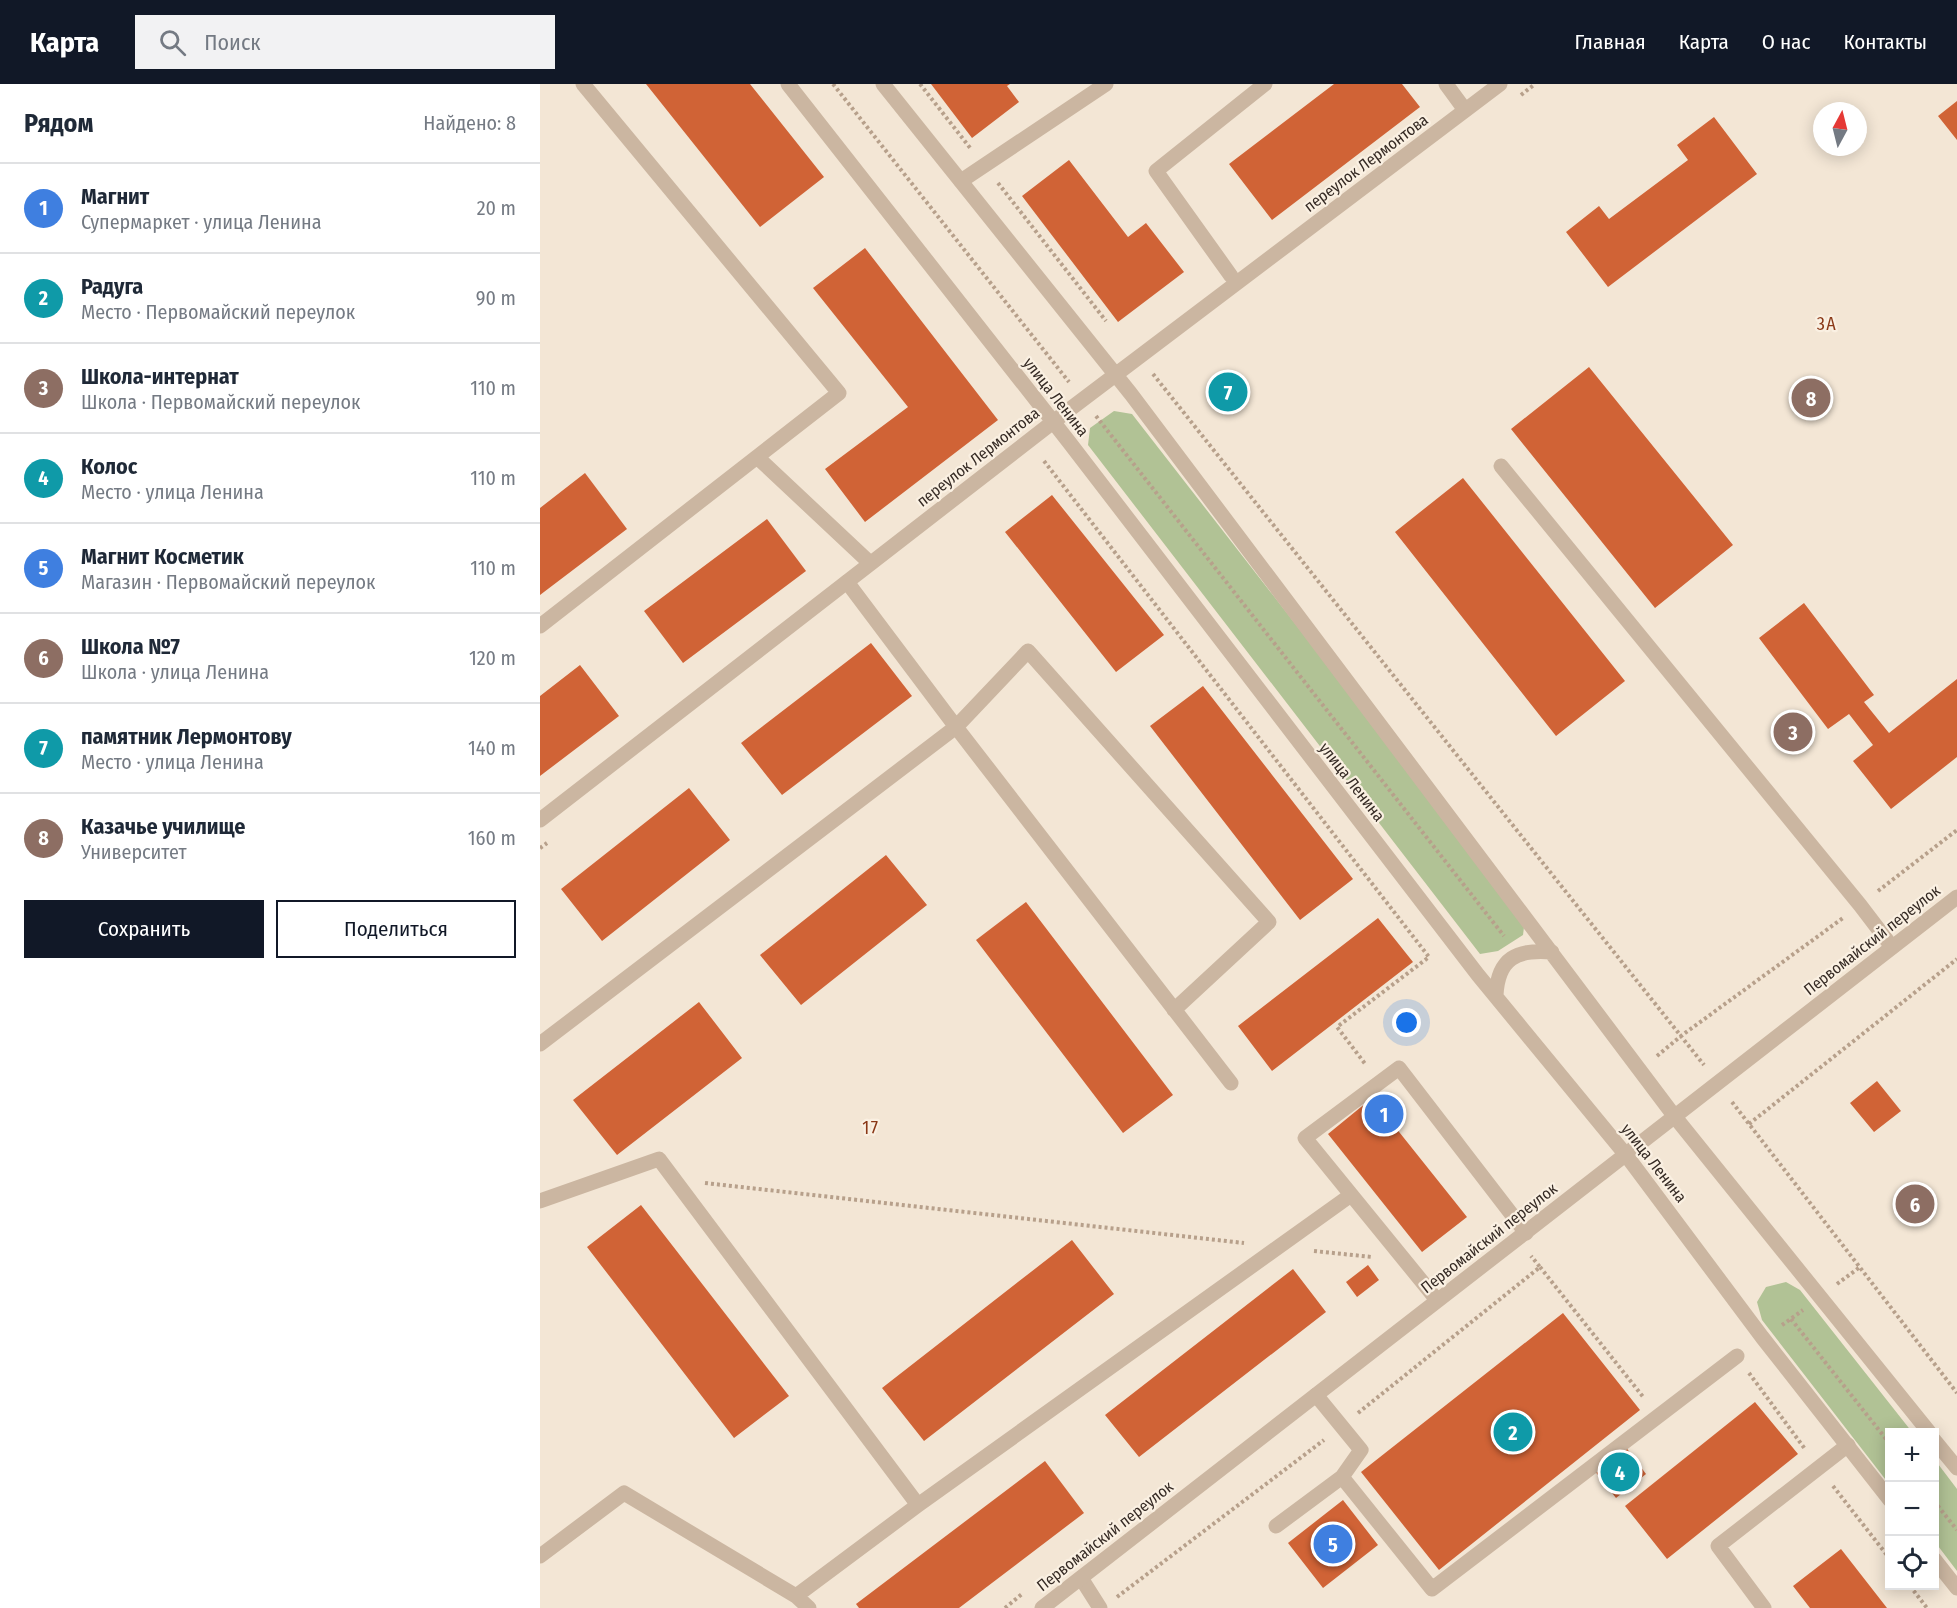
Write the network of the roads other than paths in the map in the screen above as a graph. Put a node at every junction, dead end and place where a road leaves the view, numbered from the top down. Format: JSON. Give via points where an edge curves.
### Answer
{"nodes":[{"id":1,"x":583,"y":84,"type":"edge"},
{"id":2,"x":788,"y":84,"type":"edge"},
{"id":3,"x":883,"y":84,"type":"edge"},
{"id":4,"x":1106,"y":84,"type":"edge"},
{"id":5,"x":1265,"y":84,"type":"edge"},
{"id":6,"x":1446,"y":84,"type":"edge"},
{"id":7,"x":1500,"y":84,"type":"edge"},
{"id":8,"x":1466,"y":110,"type":"junction"},
{"id":9,"x":961,"y":182,"type":"junction"},
{"id":10,"x":1231,"y":276,"type":"dead end"},
{"id":11,"x":1116,"y":374,"type":"junction"},
{"id":12,"x":1053,"y":422,"type":"junction"},
{"id":13,"x":757,"y":457,"type":"junction"},
{"id":14,"x":1501,"y":466,"type":"dead end"},
{"id":15,"x":870,"y":563,"type":"junction"},
{"id":16,"x":847,"y":582,"type":"junction"},
{"id":17,"x":540,"y":627,"type":"edge"},
{"id":18,"x":956,"y":727,"type":"junction"},
{"id":19,"x":540,"y":820,"type":"edge"},
{"id":20,"x":1957,"y":897,"type":"edge"},
{"id":21,"x":1892,"y":947,"type":"junction"},
{"id":22,"x":1552,"y":952,"type":"junction"},
{"id":23,"x":1496,"y":995,"type":"junction"},
{"id":24,"x":1174,"y":1010,"type":"junction"},
{"id":25,"x":540,"y":1044,"type":"edge"},
{"id":26,"x":1231,"y":1083,"type":"dead end"},
{"id":27,"x":1675,"y":1117,"type":"junction"},
{"id":28,"x":1626,"y":1155,"type":"junction"},
{"id":29,"x":1352,"y":1195,"type":"junction"},
{"id":30,"x":540,"y":1201,"type":"edge"},
{"id":31,"x":1526,"y":1233,"type":"junction"},
{"id":32,"x":1437,"y":1300,"type":"junction"},
{"id":33,"x":1737,"y":1356,"type":"dead end"},
{"id":34,"x":1317,"y":1395,"type":"junction"},
{"id":35,"x":1926,"y":1428,"type":"edge"},
{"id":36,"x":1939,"y":1445,"type":"edge"},
{"id":37,"x":1848,"y":1446,"type":"junction"},
{"id":38,"x":1957,"y":1468,"type":"edge"},
{"id":39,"x":1342,"y":1477,"type":"junction"},
{"id":40,"x":1885,"y":1494,"type":"edge"},
{"id":41,"x":918,"y":1505,"type":"junction"},
{"id":42,"x":1276,"y":1526,"type":"dead end"},
{"id":43,"x":540,"y":1556,"type":"edge"},
{"id":44,"x":1939,"y":1563,"type":"edge"},
{"id":45,"x":1081,"y":1578,"type":"junction"},
{"id":46,"x":1957,"y":1588,"type":"edge"},
{"id":47,"x":795,"y":1596,"type":"junction"},
{"id":48,"x":809,"y":1608,"type":"edge"},
{"id":49,"x":1042,"y":1608,"type":"edge"},
{"id":50,"x":1100,"y":1608,"type":"edge"},
{"id":51,"x":1764,"y":1608,"type":"edge"}],
"edges":[{"from":1,"to":13,"type":"street","via":[[838,393]]},
{"from":2,"to":12,"type":"street","name":"улица Ленина"},
{"from":3,"to":9,"type":"street"},
{"from":4,"to":9,"type":"street"},
{"from":5,"to":10,"type":"street","via":[[1156,171]]},
{"from":6,"to":8,"type":"street"},
{"from":7,"to":8,"type":"street","name":"переулок Лермонтова"},
{"from":8,"to":11,"type":"street","name":"переулок Лермонтова"},
{"from":9,"to":11,"type":"street"},
{"from":11,"to":12,"type":"street","name":"переулок Лермонтова"},
{"from":11,"to":22,"type":"street"},
{"from":12,"to":15,"type":"street","name":"переулок Лермонтова"},
{"from":12,"to":23,"type":"street","name":"улица Ленина"},
{"from":13,"to":15,"type":"street"},
{"from":13,"to":17,"type":"street"},
{"from":14,"to":21,"type":"street"},
{"from":15,"to":16,"type":"street","name":"переулок Лермонтова"},
{"from":16,"to":18,"type":"street"},
{"from":16,"to":19,"type":"street","name":"переулок Лермонтова"},
{"from":18,"to":24,"type":"street"},
{"from":18,"to":24,"type":"street","via":[[1028,651],[1269,922]]},
{"from":18,"to":25,"type":"street"},
{"from":20,"to":21,"type":"street","name":"Первомайский переулок"},
{"from":21,"to":27,"type":"street","name":"Первомайский переулок"},
{"from":22,"to":23,"type":"street","via":[[1527,951],[1511,958],[1496,982]]},
{"from":22,"to":27,"type":"street"},
{"from":23,"to":28,"type":"street","name":"улица Ленина"},
{"from":24,"to":26,"type":"street"},
{"from":27,"to":28,"type":"street","name":"Первомайский переулок"},
{"from":27,"to":35,"type":"street"},
{"from":28,"to":31,"type":"street","name":"Первомайский переулок"},
{"from":28,"to":37,"type":"street","name":"улица Ленина"},
{"from":29,"to":31,"type":"street","via":[[1305,1138],[1399,1068]]},
{"from":29,"to":32,"type":"street"},
{"from":29,"to":41,"type":"street"},
{"from":30,"to":41,"type":"street","via":[[659,1159]]},
{"from":31,"to":32,"type":"street","name":"Первомайский переулок"},
{"from":32,"to":34,"type":"street","name":"Первомайский переулок"},
{"from":33,"to":39,"type":"street","via":[[1432,1589]]},
{"from":34,"to":39,"type":"street","via":[[1361,1450]]},
{"from":34,"to":45,"type":"street","name":"Первомайский переулок"},
{"from":36,"to":38,"type":"street"},
{"from":37,"to":40,"type":"street","name":"улица Ленина"},
{"from":37,"to":51,"type":"street","via":[[1718,1546]]},
{"from":39,"to":42,"type":"street"},
{"from":41,"to":47,"type":"street"},
{"from":43,"to":47,"type":"street","via":[[624,1493]]},
{"from":44,"to":46,"type":"street"},
{"from":45,"to":49,"type":"street","name":"Первомайский переулок"},
{"from":45,"to":50,"type":"street"},
{"from":47,"to":48,"type":"street"}]}
